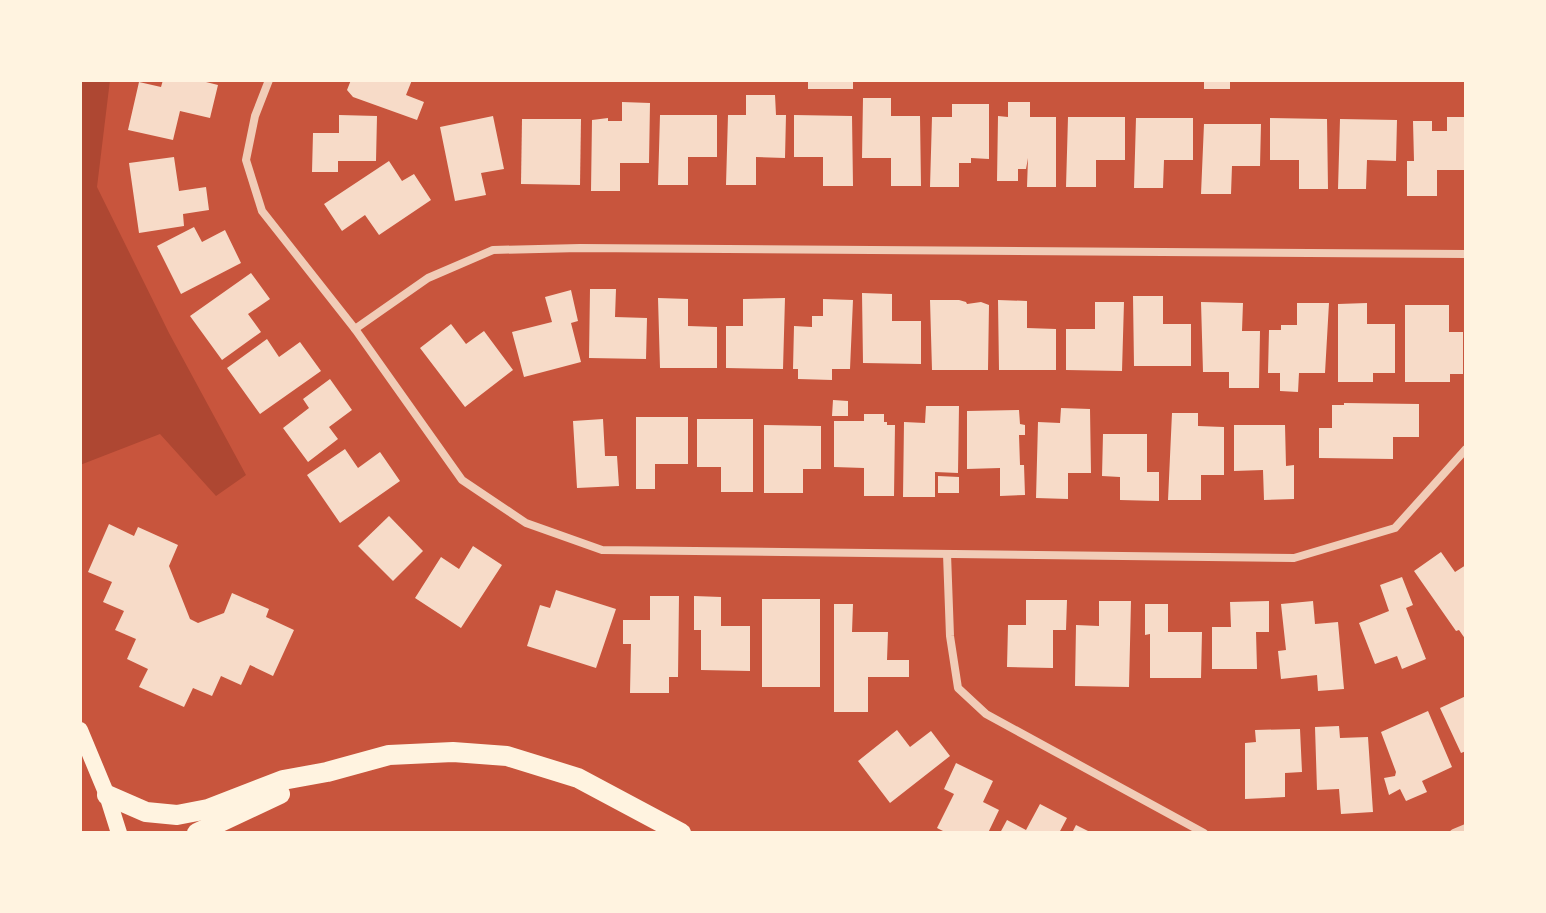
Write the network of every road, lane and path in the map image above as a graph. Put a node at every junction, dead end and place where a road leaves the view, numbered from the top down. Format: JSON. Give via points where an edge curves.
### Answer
{"nodes":[{"id":1,"x":269,"y":80,"type":"edge"},
{"id":2,"x":1466,"y":254,"type":"edge"},
{"id":3,"x":355,"y":329,"type":"junction"},
{"id":4,"x":1466,"y":449,"type":"edge"},
{"id":5,"x":947,"y":554,"type":"junction"},
{"id":6,"x":80,"y":730,"type":"edge"},
{"id":7,"x":327,"y":772,"type":"junction"},
{"id":8,"x":107,"y":795,"type":"junction"},
{"id":9,"x":1466,"y":828,"type":"edge"},
{"id":10,"x":119,"y":833,"type":"edge"},
{"id":11,"x":197,"y":833,"type":"edge"},
{"id":12,"x":681,"y":833,"type":"edge"},
{"id":13,"x":1204,"y":833,"type":"edge"},
{"id":14,"x":1454,"y":833,"type":"edge"}],
"edges":[{"from":1,"to":3,"type":"street","via":[[246,160],[262,211]]},
{"from":2,"to":3,"type":"street","via":[[493,250],[428,278]]},
{"from":3,"to":5,"type":"street","via":[[462,480],[526,523],[602,550]]},
{"from":4,"to":5,"type":"street","via":[[1395,528],[1294,558]]},
{"from":5,"to":13,"type":"street","via":[[958,688],[986,714]]},
{"from":6,"to":8,"type":"main road"},
{"from":7,"to":8,"type":"highway","via":[[283,780],[208,809],[177,815],[146,812]]},
{"from":7,"to":11,"type":"highway"},
{"from":7,"to":12,"type":"highway","via":[[389,755],[507,756],[578,778]]},
{"from":8,"to":10,"type":"main road"},
{"from":9,"to":14,"type":"street"}]}
